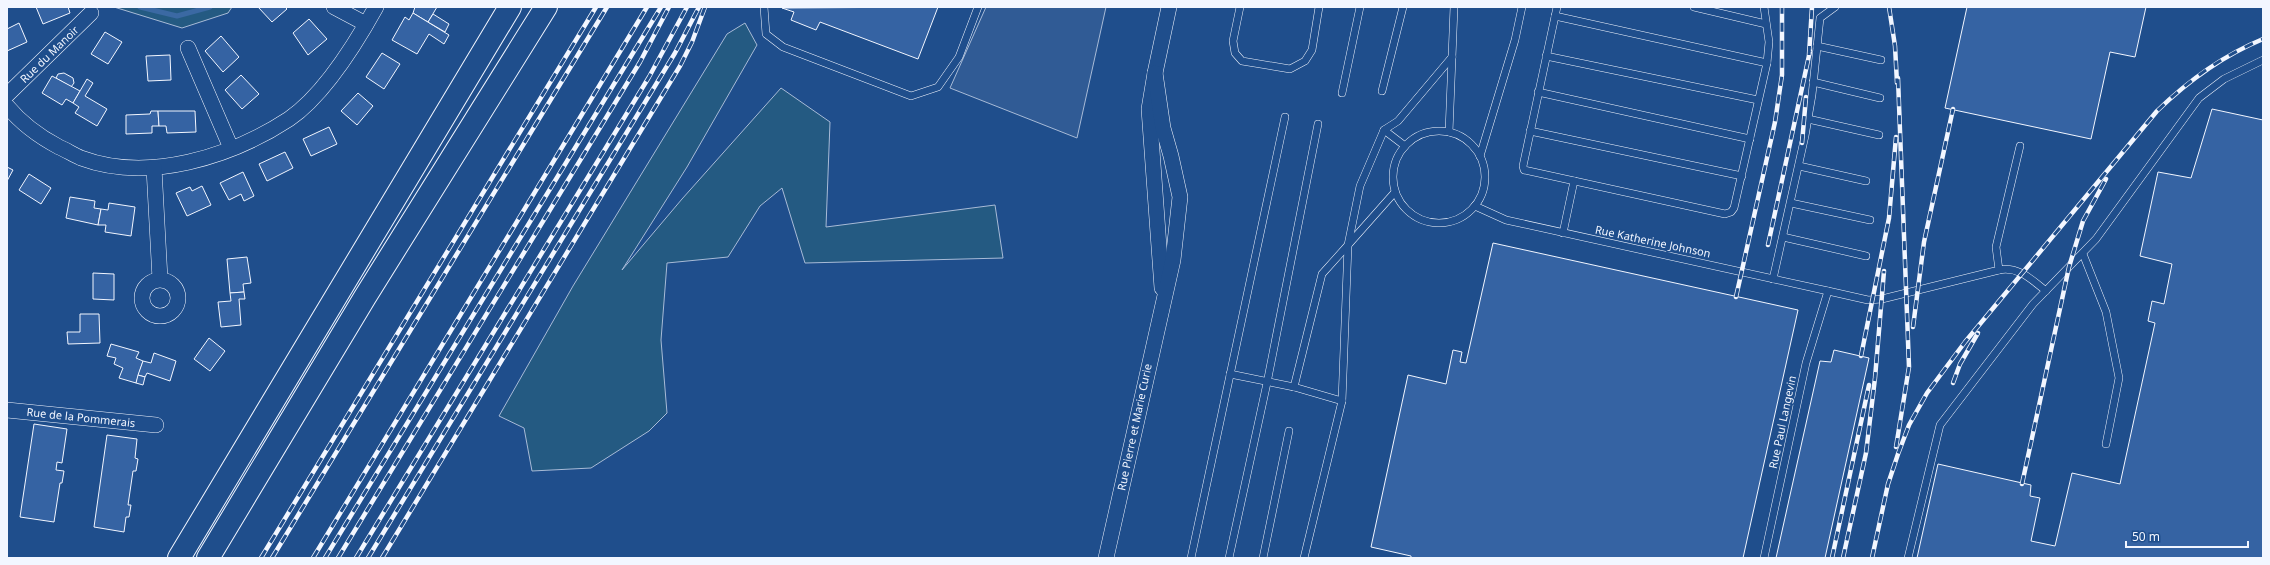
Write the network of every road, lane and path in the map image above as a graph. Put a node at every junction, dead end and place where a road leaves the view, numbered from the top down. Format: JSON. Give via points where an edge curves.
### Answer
{"nodes":[{"id":1,"x":334,"y":7,"type":"edge"},
{"id":2,"x":376,"y":7,"type":"edge"},
{"id":3,"x":510,"y":7,"type":"edge"},
{"id":4,"x":546,"y":7,"type":"edge"},
{"id":5,"x":764,"y":7,"type":"edge"},
{"id":6,"x":978,"y":7,"type":"edge"},
{"id":7,"x":1169,"y":7,"type":"edge"},
{"id":8,"x":1240,"y":7,"type":"edge"},
{"id":9,"x":1319,"y":7,"type":"edge"},
{"id":10,"x":1360,"y":7,"type":"edge"},
{"id":11,"x":1403,"y":7,"type":"edge"},
{"id":12,"x":1454,"y":7,"type":"edge"},
{"id":13,"x":1522,"y":7,"type":"edge"},
{"id":14,"x":1557,"y":7,"type":"edge"},
{"id":15,"x":1694,"y":7,"type":"edge"},
{"id":16,"x":1764,"y":7,"type":"edge"},
{"id":17,"x":1836,"y":7,"type":"edge"},
{"id":18,"x":91,"y":13,"type":"dead end"},
{"id":19,"x":1555,"y":16,"type":"junction"},
{"id":20,"x":366,"y":24,"type":"junction"},
{"id":21,"x":1766,"y":24,"type":"junction"},
{"id":22,"x":1817,"y":46,"type":"junction"},
{"id":23,"x":188,"y":48,"type":"dead end"},
{"id":24,"x":1546,"y":56,"type":"junction"},
{"id":25,"x":1452,"y":57,"type":"junction"},
{"id":26,"x":1881,"y":60,"type":"dead end"},
{"id":27,"x":2263,"y":60,"type":"edge"},
{"id":28,"x":1767,"y":63,"type":"junction"},
{"id":29,"x":1155,"y":73,"type":"junction"},
{"id":30,"x":1814,"y":82,"type":"junction"},
{"id":31,"x":1382,"y":91,"type":"dead end"},
{"id":32,"x":1538,"y":92,"type":"junction"},
{"id":33,"x":1342,"y":93,"type":"dead end"},
{"id":34,"x":7,"y":95,"type":"edge"},
{"id":35,"x":1880,"y":98,"type":"dead end"},
{"id":36,"x":1758,"y":100,"type":"junction"},
{"id":37,"x":7,"y":106,"type":"edge"},
{"id":38,"x":1285,"y":117,"type":"dead end"},
{"id":39,"x":1808,"y":119,"type":"junction"},
{"id":40,"x":1318,"y":124,"type":"dead end"},
{"id":41,"x":1384,"y":130,"type":"junction"},
{"id":42,"x":1530,"y":131,"type":"junction"},
{"id":43,"x":1449,"y":132,"type":"junction"},
{"id":44,"x":1879,"y":136,"type":"dead end"},
{"id":45,"x":1750,"y":139,"type":"junction"},
{"id":46,"x":1405,"y":146,"type":"junction"},
{"id":47,"x":2020,"y":146,"type":"dead end"},
{"id":48,"x":231,"y":148,"type":"junction"},
{"id":49,"x":1480,"y":156,"type":"junction"},
{"id":50,"x":1799,"y":166,"type":"junction"},
{"id":51,"x":154,"y":168,"type":"junction"},
{"id":52,"x":1742,"y":176,"type":"junction"},
{"id":53,"x":1866,"y":180,"type":"dead end"},
{"id":54,"x":1574,"y":181,"type":"junction"},
{"id":55,"x":1395,"y":192,"type":"junction"},
{"id":56,"x":1791,"y":203,"type":"junction"},
{"id":57,"x":1475,"y":206,"type":"junction"},
{"id":58,"x":1870,"y":220,"type":"dead end"},
{"id":59,"x":1563,"y":233,"type":"junction"},
{"id":60,"x":1783,"y":237,"type":"junction"},
{"id":61,"x":1348,"y":245,"type":"junction"},
{"id":62,"x":2083,"y":254,"type":"junction"},
{"id":63,"x":1866,"y":256,"type":"dead end"},
{"id":64,"x":1999,"y":270,"type":"junction"},
{"id":65,"x":160,"y":279,"type":"dead end"},
{"id":66,"x":1773,"y":279,"type":"junction"},
{"id":67,"x":2046,"y":290,"type":"junction"},
{"id":68,"x":1828,"y":291,"type":"junction"},
{"id":69,"x":1163,"y":297,"type":"junction"},
{"id":70,"x":1230,"y":374,"type":"junction"},
{"id":71,"x":1267,"y":382,"type":"junction"},
{"id":72,"x":1294,"y":387,"type":"junction"},
{"id":73,"x":1342,"y":401,"type":"junction"},
{"id":74,"x":7,"y":410,"type":"edge"},
{"id":75,"x":156,"y":425,"type":"dead end"},
{"id":76,"x":1289,"y":431,"type":"dead end"},
{"id":77,"x":2106,"y":444,"type":"dead end"},
{"id":78,"x":179,"y":558,"type":"edge"},
{"id":79,"x":208,"y":558,"type":"edge"},
{"id":80,"x":1106,"y":558,"type":"edge"},
{"id":81,"x":1191,"y":558,"type":"edge"},
{"id":82,"x":1229,"y":558,"type":"edge"},
{"id":83,"x":1263,"y":558,"type":"edge"},
{"id":84,"x":1304,"y":558,"type":"edge"},
{"id":85,"x":1764,"y":558,"type":"edge"},
{"id":86,"x":1908,"y":558,"type":"edge"}],
"edges":[{"from":1,"to":20,"type":"street"},
{"from":2,"to":20,"type":"street"},
{"from":3,"to":78,"type":"highway"},
{"from":4,"to":79,"type":"highway","via":[[369,291]]},
{"from":5,"to":6,"type":"lane","via":[[766,34],[783,47],[911,96],[938,87],[959,57]]},
{"from":7,"to":29,"type":"street","name":"Rue Pierre et Marie Curie"},
{"from":8,"to":9,"type":"lane","via":[[1233,41],[1235,53],[1242,61],[1290,69],[1305,61],[1312,50]]},
{"from":10,"to":33,"type":"lane"},
{"from":11,"to":31,"type":"lane"},
{"from":12,"to":25,"type":"lane"},
{"from":13,"to":49,"type":"lane","via":[[1515,40]]},
{"from":14,"to":19,"type":"lane"},
{"from":15,"to":21,"type":"lane"},
{"from":16,"to":21,"type":"lane"},
{"from":17,"to":22,"type":"lane","via":[[1820,18]]},
{"from":18,"to":34,"type":"street","name":"Rue du Manoir"},
{"from":19,"to":24,"type":"lane"},
{"from":19,"to":28,"type":"lane"},
{"from":20,"to":48,"type":"street","via":[[327,82],[290,118]]},
{"from":21,"to":28,"type":"lane","via":[[1769,42]]},
{"from":22,"to":26,"type":"lane"},
{"from":22,"to":30,"type":"lane"},
{"from":23,"to":48,"type":"street"},
{"from":24,"to":32,"type":"lane"},
{"from":24,"to":36,"type":"lane"},
{"from":25,"to":41,"type":"lane","via":[[1398,121]]},
{"from":25,"to":43,"type":"lane"},
{"from":27,"to":62,"type":"lane","via":[[2224,79],[2199,98]]},
{"from":28,"to":36,"type":"lane"},
{"from":29,"to":69,"type":"street","name":"Rue Pierre et Marie Curie","via":[[1149,110]]},
{"from":29,"to":69,"type":"street","name":"Rue Pierre et Marie Curie","via":[[1163,128],[1180,198],[1173,260]]},
{"from":30,"to":35,"type":"lane"},
{"from":30,"to":39,"type":"lane"},
{"from":32,"to":42,"type":"lane"},
{"from":32,"to":45,"type":"lane"},
{"from":36,"to":45,"type":"lane"},
{"from":37,"to":51,"type":"street","via":[[15,116],[46,140],[81,158],[113,166]]},
{"from":38,"to":70,"type":"lane"},
{"from":39,"to":44,"type":"lane"},
{"from":39,"to":50,"type":"lane"},
{"from":40,"to":71,"type":"lane"},
{"from":41,"to":46,"type":"lane"},
{"from":41,"to":61,"type":"lane","via":[[1360,186]]},
{"from":42,"to":52,"type":"lane"},
{"from":42,"to":54,"type":"lane","via":[[1524,170]]},
{"from":43,"to":46,"type":"lane","via":[[1433,131],[1423,134]]},
{"from":43,"to":49,"type":"lane","via":[[1471,143]]},
{"from":45,"to":52,"type":"lane"},
{"from":46,"to":55,"type":"lane","via":[[1394,167]]},
{"from":47,"to":64,"type":"lane","via":[[1996,247]]},
{"from":48,"to":51,"type":"street","via":[[192,161]]},
{"from":49,"to":57,"type":"lane","via":[[1485,172],[1483,192]]},
{"from":50,"to":53,"type":"lane"},
{"from":50,"to":56,"type":"lane"},
{"from":51,"to":65,"type":"street"},
{"from":52,"to":54,"type":"lane","via":[[1734,208],[1725,214]]},
{"from":54,"to":59,"type":"lane"},
{"from":55,"to":57,"type":"lane","via":[[1402,206],[1410,214],[1425,221],[1439,223],[1455,220]]},
{"from":55,"to":61,"type":"lane"},
{"from":56,"to":58,"type":"lane"},
{"from":56,"to":60,"type":"lane"},
{"from":57,"to":59,"type":"lane","name":"Rue Katherine Johnson","via":[[1506,220]]},
{"from":59,"to":66,"type":"lane","name":"Rue Katherine Johnson"},
{"from":60,"to":63,"type":"lane"},
{"from":60,"to":66,"type":"lane"},
{"from":61,"to":72,"type":"lane","via":[[1322,274]]},
{"from":61,"to":73,"type":"lane"},
{"from":62,"to":67,"type":"lane"},
{"from":62,"to":77,"type":"lane","via":[[2106,312],[2119,378]]},
{"from":64,"to":67,"type":"lane","name":"Rue Katherine Johnson","via":[[2008,268],[2020,271]]},
{"from":64,"to":68,"type":"lane","name":"Rue Katherine Johnson","via":[[1882,299],[1868,300]]},
{"from":66,"to":68,"type":"lane","name":"Rue Katherine Johnson"},
{"from":67,"to":86,"type":"lane","via":[[1940,424]]},
{"from":68,"to":85,"type":"lane","name":"Rue Paul Langevin","via":[[1806,363]]},
{"from":69,"to":80,"type":"street","name":"Rue Pierre et Marie Curie"},
{"from":70,"to":71,"type":"lane"},
{"from":70,"to":81,"type":"lane"},
{"from":71,"to":72,"type":"lane"},
{"from":71,"to":82,"type":"lane"},
{"from":72,"to":73,"type":"lane"},
{"from":73,"to":84,"type":"lane"},
{"from":74,"to":75,"type":"street","name":"Rue de la Pommerais"},
{"from":76,"to":83,"type":"lane"}]}
